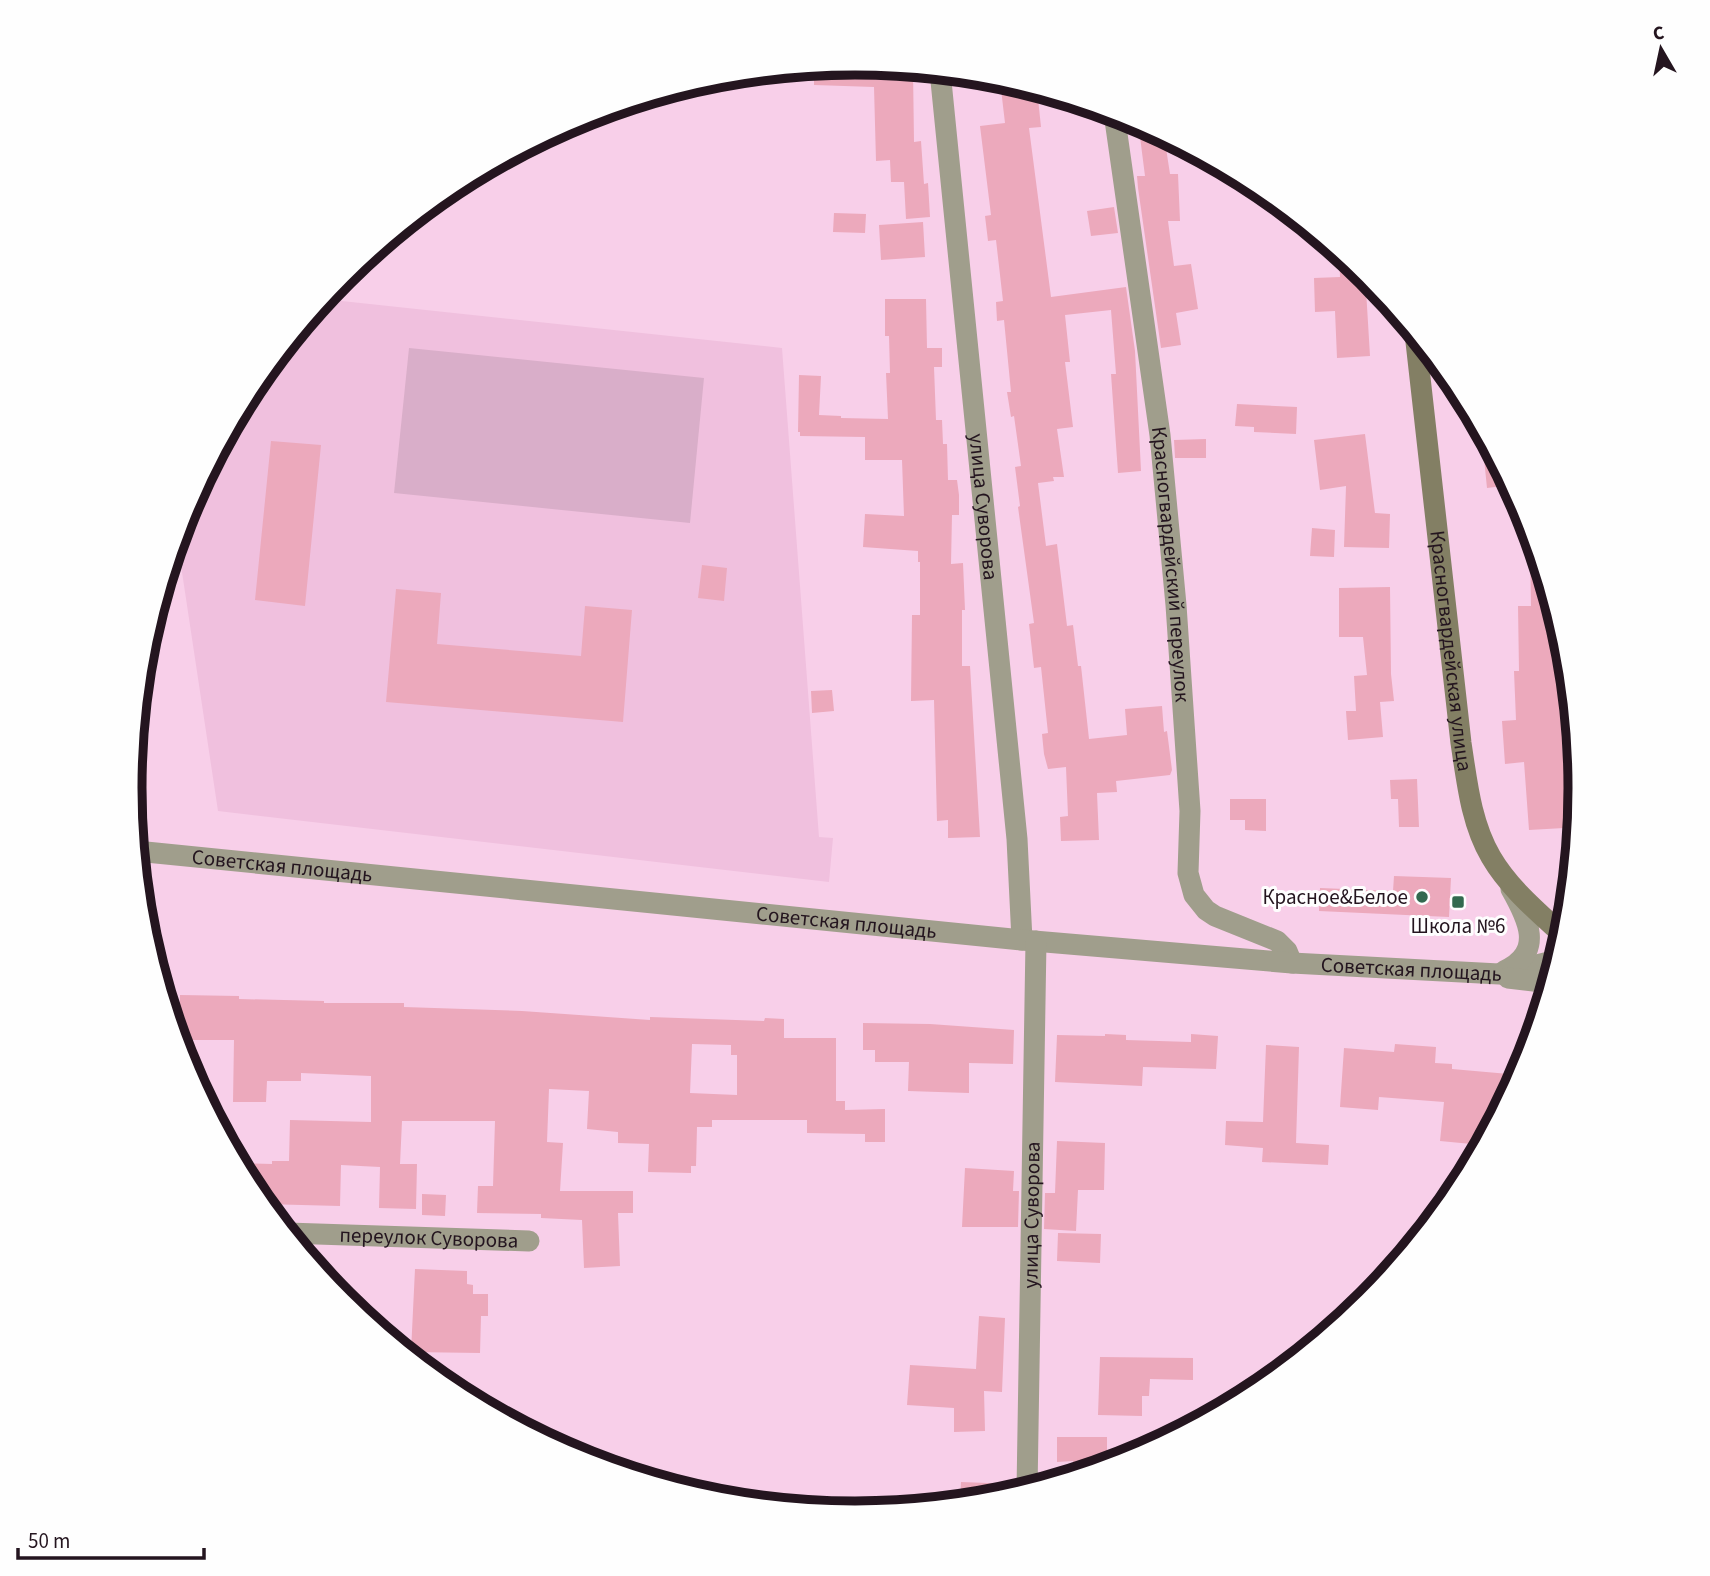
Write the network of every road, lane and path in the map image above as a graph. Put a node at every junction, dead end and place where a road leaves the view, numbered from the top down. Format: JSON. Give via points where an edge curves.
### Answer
{"nodes":[{"id":1,"x":941,"y":80,"type":"edge"},
{"id":2,"x":1116,"y":125,"type":"edge"},
{"id":3,"x":1417,"y":350,"type":"edge"},
{"id":4,"x":145,"y":852,"type":"edge"},
{"id":5,"x":1506,"y":878,"type":"junction"},
{"id":6,"x":1556,"y":913,"type":"edge"},
{"id":7,"x":1554,"y":926,"type":"edge"},
{"id":8,"x":1029,"y":941,"type":"junction"},
{"id":9,"x":1292,"y":963,"type":"junction"},
{"id":10,"x":1545,"y":963,"type":"edge"},
{"id":11,"x":1475,"y":974,"type":"junction"},
{"id":12,"x":1499,"y":974,"type":"junction"},
{"id":13,"x":1540,"y":982,"type":"edge"},
{"id":14,"x":299,"y":1233,"type":"edge"},
{"id":15,"x":528,"y":1241,"type":"dead end"},
{"id":16,"x":1027,"y":1479,"type":"edge"}],
"edges":[{"from":1,"to":8,"type":"street","name":"улица Суворова"},
{"from":2,"to":9,"type":"street","name":"Красногвардейский переулок","via":[[1162,461],[1188,772],[1190,886],[1206,910],[1277,941]]},
{"from":3,"to":5,"type":"street","name":"Красногвардейская улица","via":[[1466,779],[1478,829]]},
{"from":4,"to":8,"type":"street","name":"Советская площадь"},
{"from":5,"to":6,"type":"street"},
{"from":5,"to":7,"type":"street","name":"Красногвардейская улица"},
{"from":5,"to":12,"type":"street","via":[[1526,918],[1529,943],[1520,961]]},
{"from":8,"to":9,"type":"street","name":"Советская площадь"},
{"from":8,"to":16,"type":"street","name":"улица Суворова"},
{"from":9,"to":11,"type":"street","name":"Советская площадь"},
{"from":10,"to":12,"type":"street","name":"Советская площадь"},
{"from":11,"to":12,"type":"street","name":"Советская площадь"},
{"from":11,"to":13,"type":"street"},
{"from":14,"to":15,"type":"street","name":"переулок Суворова"}]}
